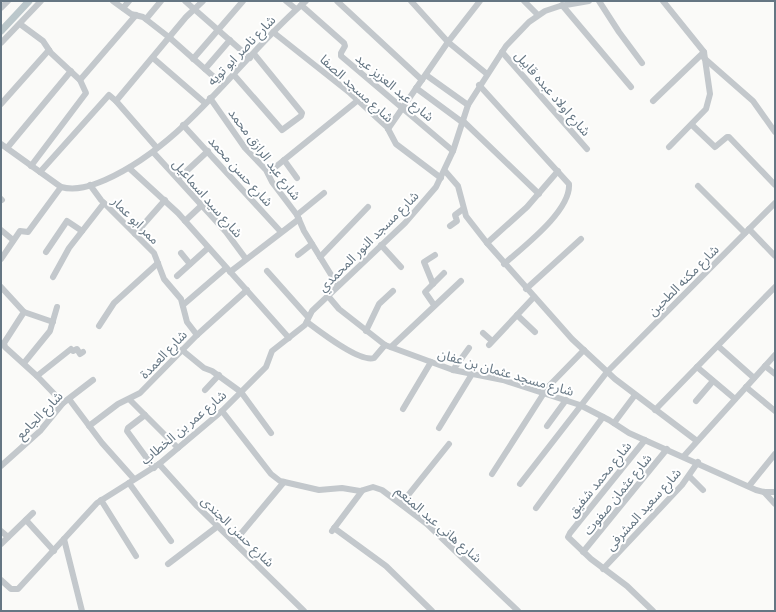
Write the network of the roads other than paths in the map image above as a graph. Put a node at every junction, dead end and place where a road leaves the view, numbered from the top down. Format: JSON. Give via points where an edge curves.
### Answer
{"nodes":[{"id":1,"x":8,"y":1,"type":"edge"},
{"id":2,"x":42,"y":1,"type":"edge"},
{"id":3,"x":113,"y":1,"type":"edge"},
{"id":4,"x":129,"y":1,"type":"edge"},
{"id":5,"x":161,"y":1,"type":"edge"},
{"id":6,"x":185,"y":1,"type":"edge"},
{"id":7,"x":202,"y":1,"type":"edge"},
{"id":8,"x":244,"y":1,"type":"edge"},
{"id":9,"x":286,"y":1,"type":"edge"},
{"id":10,"x":337,"y":1,"type":"edge"},
{"id":11,"x":411,"y":1,"type":"edge"},
{"id":12,"x":524,"y":1,"type":"edge"},
{"id":13,"x":588,"y":1,"type":"edge"},
{"id":14,"x":599,"y":1,"type":"edge"},
{"id":15,"x":663,"y":1,"type":"edge"},
{"id":16,"x":480,"y":2,"type":"edge"},
{"id":17,"x":560,"y":4,"type":"edge"},
{"id":18,"x":301,"y":5,"type":"edge"},
{"id":19,"x":1,"y":8,"type":"edge"},
{"id":20,"x":123,"y":8,"type":"junction"},
{"id":21,"x":195,"y":9,"type":"junction"},
{"id":22,"x":136,"y":15,"type":"junction"},
{"id":23,"x":538,"y":15,"type":"junction"},
{"id":24,"x":146,"y":19,"type":"junction"},
{"id":25,"x":20,"y":24,"type":"junction"},
{"id":26,"x":219,"y":30,"type":"junction"},
{"id":27,"x":274,"y":32,"type":"junction"},
{"id":28,"x":170,"y":38,"type":"junction"},
{"id":29,"x":230,"y":40,"type":"junction"},
{"id":30,"x":448,"y":42,"type":"junction"},
{"id":31,"x":1,"y":43,"type":"edge"},
{"id":32,"x":49,"y":50,"type":"junction"},
{"id":33,"x":502,"y":52,"type":"junction"},
{"id":34,"x":704,"y":55,"type":"junction"},
{"id":35,"x":252,"y":56,"type":"junction"},
{"id":36,"x":153,"y":58,"type":"junction"},
{"id":37,"x":193,"y":59,"type":"junction"},
{"id":38,"x":642,"y":63,"type":"dead end"},
{"id":39,"x":204,"y":69,"type":"junction"},
{"id":40,"x":71,"y":71,"type":"junction"},
{"id":41,"x":487,"y":74,"type":"junction"},
{"id":42,"x":234,"y":75,"type":"junction"},
{"id":43,"x":424,"y":77,"type":"junction"},
{"id":44,"x":80,"y":80,"type":"junction"},
{"id":45,"x":223,"y":85,"type":"junction"},
{"id":46,"x":479,"y":85,"type":"junction"},
{"id":47,"x":631,"y":87,"type":"dead end"},
{"id":48,"x":416,"y":88,"type":"junction"},
{"id":49,"x":116,"y":101,"type":"junction"},
{"id":50,"x":207,"y":101,"type":"junction"},
{"id":51,"x":356,"y":101,"type":"junction"},
{"id":52,"x":652,"y":101,"type":"dead end"},
{"id":53,"x":1,"y":104,"type":"edge"},
{"id":54,"x":468,"y":105,"type":"junction"},
{"id":55,"x":402,"y":108,"type":"junction"},
{"id":56,"x":462,"y":121,"type":"junction"},
{"id":57,"x":183,"y":125,"type":"junction"},
{"id":58,"x":692,"y":125,"type":"junction"},
{"id":59,"x":388,"y":129,"type":"junction"},
{"id":60,"x":775,"y":132,"type":"edge"},
{"id":61,"x":3,"y":146,"type":"edge"},
{"id":62,"x":669,"y":147,"type":"dead end"},
{"id":63,"x":587,"y":149,"type":"dead end"},
{"id":64,"x":155,"y":150,"type":"junction"},
{"id":65,"x":208,"y":151,"type":"junction"},
{"id":66,"x":453,"y":151,"type":"junction"},
{"id":67,"x":284,"y":160,"type":"junction"},
{"id":68,"x":31,"y":166,"type":"junction"},
{"id":69,"x":129,"y":168,"type":"junction"},
{"id":70,"x":445,"y":171,"type":"junction"},
{"id":71,"x":558,"y":171,"type":"junction"},
{"id":72,"x":40,"y":172,"type":"junction"},
{"id":73,"x":268,"y":173,"type":"junction"},
{"id":74,"x":298,"y":178,"type":"dead end"},
{"id":75,"x":441,"y":178,"type":"junction"},
{"id":76,"x":178,"y":179,"type":"junction"},
{"id":77,"x":90,"y":185,"type":"junction"},
{"id":78,"x":775,"y":185,"type":"edge"},
{"id":79,"x":698,"y":186,"type":"dead end"},
{"id":80,"x":61,"y":187,"type":"junction"},
{"id":81,"x":324,"y":193,"type":"dead end"},
{"id":82,"x":539,"y":194,"type":"junction"},
{"id":83,"x":165,"y":200,"type":"junction"},
{"id":84,"x":104,"y":203,"type":"junction"},
{"id":85,"x":775,"y":203,"type":"edge"},
{"id":86,"x":202,"y":205,"type":"junction"},
{"id":87,"x":368,"y":207,"type":"dead end"},
{"id":88,"x":463,"y":209,"type":"junction"},
{"id":89,"x":298,"y":217,"type":"junction"},
{"id":90,"x":185,"y":221,"type":"junction"},
{"id":91,"x":450,"y":226,"type":"dead end"},
{"id":92,"x":1,"y":230,"type":"edge"},
{"id":93,"x":82,"y":231,"type":"junction"},
{"id":94,"x":747,"y":231,"type":"junction"},
{"id":95,"x":282,"y":232,"type":"junction"},
{"id":96,"x":135,"y":234,"type":"junction"},
{"id":97,"x":581,"y":239,"type":"dead end"},
{"id":98,"x":13,"y":240,"type":"junction"},
{"id":99,"x":487,"y":243,"type":"junction"},
{"id":100,"x":312,"y":244,"type":"junction"},
{"id":101,"x":381,"y":245,"type":"junction"},
{"id":102,"x":208,"y":248,"type":"junction"},
{"id":103,"x":46,"y":252,"type":"dead end"},
{"id":104,"x":181,"y":253,"type":"dead end"},
{"id":105,"x":298,"y":255,"type":"dead end"},
{"id":106,"x":435,"y":255,"type":"dead end"},
{"id":107,"x":775,"y":256,"type":"edge"},
{"id":108,"x":320,"y":257,"type":"junction"},
{"id":109,"x":1,"y":259,"type":"edge"},
{"id":110,"x":246,"y":259,"type":"junction"},
{"id":111,"x":158,"y":263,"type":"junction"},
{"id":112,"x":190,"y":264,"type":"junction"},
{"id":113,"x":504,"y":264,"type":"junction"},
{"id":114,"x":400,"y":267,"type":"dead end"},
{"id":115,"x":228,"y":270,"type":"junction"},
{"id":116,"x":267,"y":271,"type":"dead end"},
{"id":117,"x":444,"y":273,"type":"dead end"},
{"id":118,"x":177,"y":276,"type":"dead end"},
{"id":119,"x":53,"y":277,"type":"dead end"},
{"id":120,"x":461,"y":281,"type":"dead end"},
{"id":121,"x":433,"y":284,"type":"junction"},
{"id":122,"x":338,"y":286,"type":"junction"},
{"id":123,"x":1,"y":287,"type":"edge"},
{"id":124,"x":775,"y":287,"type":"edge"},
{"id":125,"x":526,"y":289,"type":"junction"},
{"id":126,"x":247,"y":290,"type":"junction"},
{"id":127,"x":394,"y":291,"type":"dead end"},
{"id":128,"x":328,"y":296,"type":"junction"},
{"id":129,"x":534,"y":297,"type":"junction"},
{"id":130,"x":184,"y":305,"type":"junction"},
{"id":131,"x":434,"y":305,"type":"junction"},
{"id":132,"x":57,"y":307,"type":"dead end"},
{"id":133,"x":24,"y":312,"type":"junction"},
{"id":134,"x":517,"y":315,"type":"junction"},
{"id":135,"x":307,"y":320,"type":"junction"},
{"id":136,"x":53,"y":322,"type":"junction"},
{"id":137,"x":99,"y":326,"type":"dead end"},
{"id":138,"x":366,"y":331,"type":"junction"},
{"id":139,"x":535,"y":332,"type":"dead end"},
{"id":140,"x":483,"y":333,"type":"dead end"},
{"id":141,"x":1,"y":334,"type":"edge"},
{"id":142,"x":198,"y":335,"type":"junction"},
{"id":143,"x":7,"y":338,"type":"junction"},
{"id":144,"x":289,"y":338,"type":"junction"},
{"id":145,"x":388,"y":346,"type":"junction"},
{"id":146,"x":718,"y":346,"type":"junction"},
{"id":147,"x":469,"y":348,"type":"dead end"},
{"id":148,"x":182,"y":350,"type":"junction"},
{"id":149,"x":584,"y":350,"type":"junction"},
{"id":150,"x":83,"y":352,"type":"dead end"},
{"id":151,"x":775,"y":355,"type":"edge"},
{"id":152,"x":431,"y":362,"type":"junction"},
{"id":153,"x":24,"y":363,"type":"junction"},
{"id":154,"x":765,"y":366,"type":"junction"},
{"id":155,"x":697,"y":367,"type":"junction"},
{"id":156,"x":453,"y":370,"type":"junction"},
{"id":157,"x":607,"y":372,"type":"junction"},
{"id":158,"x":472,"y":374,"type":"junction"},
{"id":159,"x":775,"y":374,"type":"edge"},
{"id":160,"x":219,"y":375,"type":"junction"},
{"id":161,"x":37,"y":376,"type":"junction"},
{"id":162,"x":754,"y":378,"type":"junction"},
{"id":163,"x":92,"y":380,"type":"dead end"},
{"id":164,"x":713,"y":381,"type":"junction"},
{"id":165,"x":746,"y":387,"type":"junction"},
{"id":166,"x":205,"y":390,"type":"dead end"},
{"id":167,"x":241,"y":392,"type":"junction"},
{"id":168,"x":543,"y":393,"type":"junction"},
{"id":169,"x":635,"y":395,"type":"junction"},
{"id":170,"x":69,"y":399,"type":"junction"},
{"id":171,"x":735,"y":399,"type":"junction"},
{"id":172,"x":130,"y":400,"type":"junction"},
{"id":173,"x":566,"y":400,"type":"junction"},
{"id":174,"x":696,"y":401,"type":"dead end"},
{"id":175,"x":63,"y":403,"type":"junction"},
{"id":176,"x":580,"y":405,"type":"junction"},
{"id":177,"x":403,"y":409,"type":"dead end"},
{"id":178,"x":655,"y":410,"type":"junction"},
{"id":179,"x":222,"y":411,"type":"junction"},
{"id":180,"x":775,"y":411,"type":"edge"},
{"id":181,"x":145,"y":415,"type":"junction"},
{"id":182,"x":604,"y":417,"type":"junction"},
{"id":183,"x":614,"y":423,"type":"junction"},
{"id":184,"x":89,"y":426,"type":"junction"},
{"id":185,"x":547,"y":426,"type":"dead end"},
{"id":186,"x":439,"y":428,"type":"dead end"},
{"id":187,"x":271,"y":433,"type":"dead end"},
{"id":188,"x":645,"y":440,"type":"junction"},
{"id":189,"x":697,"y":441,"type":"junction"},
{"id":190,"x":449,"y":444,"type":"dead end"},
{"id":191,"x":178,"y":448,"type":"junction"},
{"id":192,"x":667,"y":449,"type":"junction"},
{"id":193,"x":775,"y":454,"type":"edge"},
{"id":194,"x":684,"y":456,"type":"junction"},
{"id":195,"x":698,"y":462,"type":"junction"},
{"id":196,"x":1,"y":466,"type":"edge"},
{"id":197,"x":156,"y":466,"type":"junction"},
{"id":198,"x":492,"y":474,"type":"dead end"},
{"id":199,"x":689,"y":476,"type":"junction"},
{"id":200,"x":131,"y":481,"type":"junction"},
{"id":201,"x":284,"y":482,"type":"junction"},
{"id":202,"x":520,"y":484,"type":"dead end"},
{"id":203,"x":749,"y":486,"type":"junction"},
{"id":204,"x":703,"y":490,"type":"dead end"},
{"id":205,"x":362,"y":491,"type":"junction"},
{"id":206,"x":764,"y":492,"type":"junction"},
{"id":207,"x":775,"y":492,"type":"edge"},
{"id":208,"x":101,"y":500,"type":"junction"},
{"id":209,"x":401,"y":504,"type":"junction"},
{"id":210,"x":775,"y":504,"type":"edge"},
{"id":211,"x":536,"y":508,"type":"dead end"},
{"id":212,"x":33,"y":513,"type":"dead end"},
{"id":213,"x":26,"y":520,"type":"junction"},
{"id":214,"x":218,"y":526,"type":"junction"},
{"id":215,"x":1,"y":531,"type":"edge"},
{"id":216,"x":8,"y":537,"type":"junction"},
{"id":217,"x":64,"y":539,"type":"junction"},
{"id":218,"x":171,"y":541,"type":"dead end"},
{"id":219,"x":234,"y":542,"type":"junction"},
{"id":220,"x":1,"y":544,"type":"edge"},
{"id":221,"x":54,"y":551,"type":"junction"},
{"id":222,"x":583,"y":552,"type":"junction"},
{"id":223,"x":136,"y":556,"type":"dead end"},
{"id":224,"x":168,"y":564,"type":"dead end"},
{"id":225,"x":603,"y":569,"type":"junction"},
{"id":226,"x":1,"y":580,"type":"edge"},
{"id":227,"x":82,"y":611,"type":"edge"},
{"id":228,"x":304,"y":611,"type":"edge"},
{"id":229,"x":432,"y":611,"type":"edge"},
{"id":230,"x":518,"y":611,"type":"edge"},
{"id":231,"x":653,"y":611,"type":"edge"}],
"edges":[{"from":1,"to":19,"type":"street"},
{"from":2,"to":25,"type":"street"},
{"from":3,"to":20,"type":"street"},
{"from":4,"to":20,"type":"street"},
{"from":5,"to":24,"type":"street"},
{"from":6,"to":21,"type":"street"},
{"from":7,"to":21,"type":"street"},
{"from":8,"to":26,"type":"street"},
{"from":9,"to":18,"type":"street"},
{"from":10,"to":43,"type":"street"},
{"from":11,"to":30,"type":"street"},
{"from":12,"to":23,"type":"street"},
{"from":13,"to":17,"type":"street","name":"شارع مسجد النور المحمدي"},
{"from":14,"to":38,"type":"street"},
{"from":15,"to":34,"type":"street"},
{"from":16,"to":30,"type":"street"},
{"from":17,"to":23,"type":"street","name":"شارع مسجد النور المحمدي"},
{"from":17,"to":47,"type":"street"},
{"from":18,"to":27,"type":"street","name":"شارع ناصر ابو تويه"},
{"from":18,"to":55,"type":"street","name":"شارع عبد العزيز عيد","via":[[344,43],[341,56]]},
{"from":20,"to":22,"type":"street"},
{"from":21,"to":26,"type":"street"},
{"from":21,"to":28,"type":"street"},
{"from":22,"to":24,"type":"street"},
{"from":22,"to":44,"type":"street"},
{"from":23,"to":33,"type":"street","name":"شارع مسجد النور المحمدي"},
{"from":24,"to":28,"type":"street"},
{"from":25,"to":31,"type":"street"},
{"from":25,"to":32,"type":"street","via":[[41,39]]},
{"from":26,"to":29,"type":"street"},
{"from":26,"to":37,"type":"street"},
{"from":27,"to":35,"type":"street","name":"شارع ناصر ابو تويه"},
{"from":27,"to":51,"type":"street","name":"شارع مسجد الصفا","via":[[350,93]]},
{"from":28,"to":36,"type":"street"},
{"from":28,"to":37,"type":"street"},
{"from":29,"to":35,"type":"street"},
{"from":29,"to":39,"type":"street"},
{"from":30,"to":41,"type":"street"},
{"from":30,"to":43,"type":"street"},
{"from":32,"to":40,"type":"street"},
{"from":32,"to":53,"type":"street"},
{"from":33,"to":41,"type":"street","name":"شارع مسجد النور المحمدي"},
{"from":33,"to":63,"type":"street","name":"شارع اولاد عبده قابيل"},
{"from":34,"to":52,"type":"street"},
{"from":34,"to":58,"type":"street","via":[[710,99],[706,109]]},
{"from":34,"to":60,"type":"street","via":[[750,98]]},
{"from":35,"to":42,"type":"street","name":"شارع ناصر ابو تويه"},
{"from":35,"to":42,"type":"street","via":[[302,113],[300,117],[282,130]]},
{"from":36,"to":49,"type":"street"},
{"from":36,"to":50,"type":"street","name":"شارع عبد الرازق محمد"},
{"from":37,"to":39,"type":"street"},
{"from":39,"to":45,"type":"street"},
{"from":40,"to":44,"type":"street"},
{"from":40,"to":61,"type":"street"},
{"from":41,"to":46,"type":"street","name":"شارع مسجد النور المحمدي"},
{"from":42,"to":45,"type":"street","name":"شارع ناصر ابو تويه"},
{"from":43,"to":48,"type":"street"},
{"from":43,"to":54,"type":"street"},
{"from":44,"to":68,"type":"street","via":[[86,92],[85,97]]},
{"from":45,"to":50,"type":"street","name":"شارع ناصر ابو تويه"},
{"from":46,"to":54,"type":"street","name":"شارع مسجد النور المحمدي"},
{"from":46,"to":71,"type":"street"},
{"from":48,"to":55,"type":"street"},
{"from":48,"to":56,"type":"street"},
{"from":49,"to":64,"type":"street","name":"شارع سيد اسماعيل"},
{"from":49,"to":72,"type":"street","via":[[111,96],[107,97]]},
{"from":50,"to":57,"type":"street","name":"شارع ناصر ابو تويه"},
{"from":50,"to":73,"type":"street","name":"شارع عبد الرازق محمد"},
{"from":51,"to":59,"type":"street","name":"شارع مسجد الصفا"},
{"from":51,"to":67,"type":"street"},
{"from":54,"to":56,"type":"street","name":"شارع مسجد النور المحمدي"},
{"from":55,"to":59,"type":"street"},
{"from":55,"to":66,"type":"street","name":"شارع عبد العزيز عيد"},
{"from":56,"to":66,"type":"street","name":"شارع مسجد النور المحمدي"},
{"from":56,"to":82,"type":"street"},
{"from":57,"to":64,"type":"street","name":"شارع ناصر ابو تويه"},
{"from":57,"to":65,"type":"street","name":"شارع حسن محمد"},
{"from":58,"to":62,"type":"street"},
{"from":58,"to":78,"type":"street","via":[[715,147],[729,137]]},
{"from":59,"to":75,"type":"street","name":"شارع مسجد الصفا","via":[[394,142]]},
{"from":61,"to":68,"type":"street"},
{"from":64,"to":69,"type":"street","name":"شارع ناصر ابو تويه"},
{"from":64,"to":76,"type":"street","name":"شارع سيد اسماعيل"},
{"from":65,"to":76,"type":"street"},
{"from":65,"to":95,"type":"street","name":"شارع حسن محمد"},
{"from":66,"to":70,"type":"street","name":"شارع مسجد النور المحمدي"},
{"from":67,"to":73,"type":"street"},
{"from":67,"to":74,"type":"street"},
{"from":68,"to":72,"type":"street"},
{"from":69,"to":77,"type":"street","name":"شارع ناصر ابو تويه"},
{"from":69,"to":83,"type":"street"},
{"from":70,"to":75,"type":"street","name":"شارع مسجد النور المحمدي"},
{"from":70,"to":88,"type":"street","via":[[458,186]]},
{"from":71,"to":82,"type":"street"},
{"from":71,"to":113,"type":"street","via":[[566,180],[569,189],[558,213]]},
{"from":72,"to":80,"type":"street"},
{"from":73,"to":89,"type":"street","name":"شارع عبد الرازق محمد"},
{"from":75,"to":101,"type":"street","name":"شارع مسجد النور المحمدي","via":[[418,209]]},
{"from":76,"to":86,"type":"street","name":"شارع سيد اسماعيل"},
{"from":77,"to":80,"type":"street","name":"شارع ناصر ابو تويه","via":[[72,189]]},
{"from":77,"to":84,"type":"street","name":"ممر ابو عمار"},
{"from":79,"to":94,"type":"street"},
{"from":80,"to":98,"type":"street","via":[[27,233],[21,231]]},
{"from":81,"to":89,"type":"street"},
{"from":82,"to":99,"type":"street"},
{"from":83,"to":90,"type":"street"},
{"from":83,"to":96,"type":"street"},
{"from":84,"to":93,"type":"street"},
{"from":84,"to":96,"type":"street","name":"ممر ابو عمار"},
{"from":85,"to":94,"type":"street","name":"شارع مكنه الطحين"},
{"from":86,"to":90,"type":"street"},
{"from":86,"to":110,"type":"street","name":"شارع سيد اسماعيل"},
{"from":87,"to":108,"type":"street"},
{"from":88,"to":91,"type":"street","via":[[455,215],[457,221]]},
{"from":88,"to":99,"type":"street"},
{"from":89,"to":95,"type":"street"},
{"from":89,"to":100,"type":"street","name":"شارع عبد الرازق محمد"},
{"from":90,"to":102,"type":"street"},
{"from":92,"to":98,"type":"street"},
{"from":93,"to":103,"type":"street","via":[[68,221]]},
{"from":93,"to":119,"type":"street"},
{"from":94,"to":107,"type":"street"},
{"from":94,"to":157,"type":"street","name":"شارع مكنه الطحين"},
{"from":95,"to":110,"type":"street"},
{"from":96,"to":111,"type":"street","name":"ممر ابو عمار","via":[[149,247]]},
{"from":97,"to":125,"type":"street"},
{"from":98,"to":109,"type":"street"},
{"from":99,"to":113,"type":"street"},
{"from":100,"to":105,"type":"street"},
{"from":100,"to":108,"type":"street","name":"شارع عبد الرازق محمد"},
{"from":101,"to":114,"type":"street"},
{"from":101,"to":122,"type":"street","name":"شارع مسجد النور المحمدي"},
{"from":102,"to":112,"type":"street"},
{"from":102,"to":115,"type":"street"},
{"from":104,"to":112,"type":"street"},
{"from":106,"to":121,"type":"street","via":[[424,262]]},
{"from":108,"to":122,"type":"street","name":"شارع عبد الرازق محمد"},
{"from":110,"to":115,"type":"street"},
{"from":111,"to":130,"type":"street","name":"ممر ابو عمار","via":[[164,279]]},
{"from":111,"to":137,"type":"street","via":[[114,302]]},
{"from":112,"to":118,"type":"street"},
{"from":113,"to":125,"type":"street"},
{"from":115,"to":126,"type":"street"},
{"from":115,"to":130,"type":"street"},
{"from":116,"to":135,"type":"street"},
{"from":117,"to":121,"type":"street"},
{"from":120,"to":131,"type":"street"},
{"from":121,"to":131,"type":"street","via":[[425,292]]},
{"from":122,"to":128,"type":"street","name":"شارع مسجد النور المحمدي"},
{"from":123,"to":133,"type":"street"},
{"from":124,"to":146,"type":"street"},
{"from":125,"to":129,"type":"street"},
{"from":126,"to":142,"type":"street","name":"شارع العمدة"},
{"from":126,"to":144,"type":"street"},
{"from":127,"to":138,"type":"street","via":[[379,304]]},
{"from":128,"to":135,"type":"street","name":"شارع مسجد النور المحمدي","via":[[312,311]]},
{"from":128,"to":138,"type":"street","name":"شارع مسجد عثمان بن عفان","via":[[339,309]]},
{"from":129,"to":134,"type":"street"},
{"from":129,"to":149,"type":"street"},
{"from":130,"to":142,"type":"street","name":"ممر ابو عمار","via":[[188,324]]},
{"from":131,"to":145,"type":"street"},
{"from":132,"to":136,"type":"street"},
{"from":133,"to":136,"type":"street"},
{"from":133,"to":143,"type":"street"},
{"from":134,"to":139,"type":"street"},
{"from":134,"to":140,"type":"street","via":[[491,343]]},
{"from":135,"to":144,"type":"street","name":"شارع مسجد النور المحمدي"},
{"from":135,"to":145,"type":"street","via":[[363,358],[374,358]]},
{"from":136,"to":153,"type":"street","via":[[46,338]]},
{"from":138,"to":145,"type":"street","name":"شارع مسجد عثمان بن عفان"},
{"from":141,"to":143,"type":"street"},
{"from":142,"to":148,"type":"street","name":"شارع العمدة"},
{"from":143,"to":153,"type":"street","via":[[5,347]]},
{"from":144,"to":167,"type":"street","name":"شارع مسجد النور المحمدي","via":[[272,351],[266,366]]},
{"from":145,"to":152,"type":"street","name":"شارع مسجد عثمان بن عفان"},
{"from":146,"to":155,"type":"street"},
{"from":146,"to":162,"type":"street"},
{"from":147,"to":156,"type":"street"},
{"from":148,"to":160,"type":"street","via":[[204,368]]},
{"from":148,"to":172,"type":"street","name":"شارع العمدة"},
{"from":149,"to":157,"type":"street"},
{"from":149,"to":168,"type":"street"},
{"from":150,"to":161,"type":"street","via":[[80,354],[77,349],[71,349]]},
{"from":151,"to":154,"type":"street"},
{"from":152,"to":156,"type":"street","name":"شارع مسجد عثمان بن عفان"},
{"from":152,"to":177,"type":"street"},
{"from":153,"to":161,"type":"street"},
{"from":154,"to":159,"type":"street"},
{"from":154,"to":162,"type":"street"},
{"from":155,"to":164,"type":"street"},
{"from":155,"to":178,"type":"street"},
{"from":156,"to":158,"type":"street","name":"شارع مسجد عثمان بن عفان"},
{"from":157,"to":169,"type":"street"},
{"from":157,"to":176,"type":"street","name":"شارع مكنه الطحين"},
{"from":158,"to":168,"type":"street","name":"شارع مسجد عثمان بن عفان","via":[[503,380]]},
{"from":158,"to":186,"type":"street"},
{"from":160,"to":166,"type":"street"},
{"from":160,"to":167,"type":"street"},
{"from":161,"to":175,"type":"street"},
{"from":162,"to":165,"type":"street"},
{"from":163,"to":170,"type":"street","name":"شارع الجامع"},
{"from":164,"to":171,"type":"street"},
{"from":164,"to":174,"type":"street"},
{"from":165,"to":171,"type":"street"},
{"from":165,"to":180,"type":"street"},
{"from":167,"to":179,"type":"street","name":"شارع عمر بن الخطاب"},
{"from":167,"to":187,"type":"street"},
{"from":168,"to":173,"type":"street","name":"شارع مسجد عثمان بن عفان"},
{"from":168,"to":198,"type":"street"},
{"from":169,"to":178,"type":"street"},
{"from":169,"to":183,"type":"street"},
{"from":170,"to":175,"type":"street","name":"شارع الجامع"},
{"from":170,"to":184,"type":"street"},
{"from":171,"to":189,"type":"street"},
{"from":172,"to":181,"type":"street"},
{"from":172,"to":184,"type":"street","name":"شارع العمدة","via":[[118,404]]},
{"from":173,"to":176,"type":"street","name":"شارع مسجد عثمان بن عفان"},
{"from":173,"to":185,"type":"street"},
{"from":175,"to":196,"type":"street","name":"شارع الجامع","via":[[40,431]]},
{"from":176,"to":182,"type":"street","name":"شارع مسجد عثمان بن عفان"},
{"from":176,"to":202,"type":"street","name":"شارع مكنه الطحين"},
{"from":178,"to":189,"type":"street"},
{"from":179,"to":191,"type":"street","name":"شارع عمر بن الخطاب"},
{"from":179,"to":201,"type":"street","name":"شارع هاني عبد المنعم","via":[[271,474]]},
{"from":181,"to":191,"type":"street"},
{"from":181,"to":197,"type":"street","name":"شارع حسن الجندى","via":[[129,427],[127,432]]},
{"from":182,"to":183,"type":"street","name":"شارع مسجد عثمان بن عفان"},
{"from":182,"to":211,"type":"street"},
{"from":183,"to":188,"type":"street","name":"شارع مسجد عثمان بن عفان"},
{"from":184,"to":200,"type":"street"},
{"from":188,"to":192,"type":"street","name":"شارع مسجد عثمان بن عفان"},
{"from":188,"to":222,"type":"street","name":"شارع محمد شفيق","via":[[570,533],[569,540]]},
{"from":189,"to":194,"type":"street"},
{"from":190,"to":209,"type":"street"},
{"from":191,"to":197,"type":"street","name":"شارع عمر بن الخطاب"},
{"from":192,"to":194,"type":"street","name":"شارع مسجد عثمان بن عفان"},
{"from":192,"to":222,"type":"street","name":"شارع عثمان صفوت"},
{"from":193,"to":203,"type":"street"},
{"from":194,"to":195,"type":"street","name":"شارع مسجد عثمان بن عفان"},
{"from":195,"to":199,"type":"street","name":"شارع سعيد المشرفى"},
{"from":195,"to":203,"type":"street","name":"شارع مسجد عثمان بن عفان"},
{"from":197,"to":200,"type":"street","name":"شارع عمر بن الخطاب"},
{"from":197,"to":214,"type":"street","name":"شارع حسن الجندى"},
{"from":199,"to":204,"type":"street"},
{"from":199,"to":225,"type":"street","name":"شارع سعيد المشرفى"},
{"from":200,"to":208,"type":"street","name":"شارع عمر بن الخطاب"},
{"from":200,"to":218,"type":"street"},
{"from":201,"to":205,"type":"street","name":"شارع هاني عبد المنعم","via":[[319,490],[342,488]]},
{"from":201,"to":219,"type":"street"},
{"from":203,"to":206,"type":"street","name":"شارع مسجد عثمان بن عفان"},
{"from":205,"to":209,"type":"street","name":"شارع هاني عبد المنعم","via":[[373,487],[382,490]]},
{"from":205,"to":229,"type":"street","via":[[332,530],[386,566]]},
{"from":206,"to":207,"type":"street","name":"شارع مسجد عثمان بن عفان"},
{"from":206,"to":210,"type":"street"},
{"from":208,"to":217,"type":"street","name":"شارع عمر بن الخطاب"},
{"from":208,"to":223,"type":"street"},
{"from":209,"to":230,"type":"street","name":"شارع هاني عبد المنعم","via":[[427,524]]},
{"from":212,"to":213,"type":"street"},
{"from":213,"to":216,"type":"street"},
{"from":213,"to":221,"type":"street"},
{"from":214,"to":219,"type":"street","name":"شارع حسن الجندى"},
{"from":214,"to":224,"type":"street"},
{"from":215,"to":216,"type":"street"},
{"from":216,"to":220,"type":"street"},
{"from":217,"to":221,"type":"street","name":"شارع عمر بن الخطاب"},
{"from":217,"to":227,"type":"street"},
{"from":219,"to":228,"type":"street","name":"شارع حسن الجندى"},
{"from":221,"to":226,"type":"street","name":"شارع عمر بن الخطاب","via":[[16,591]]},
{"from":222,"to":225,"type":"street"},
{"from":225,"to":231,"type":"street","via":[[627,586]]}]}
